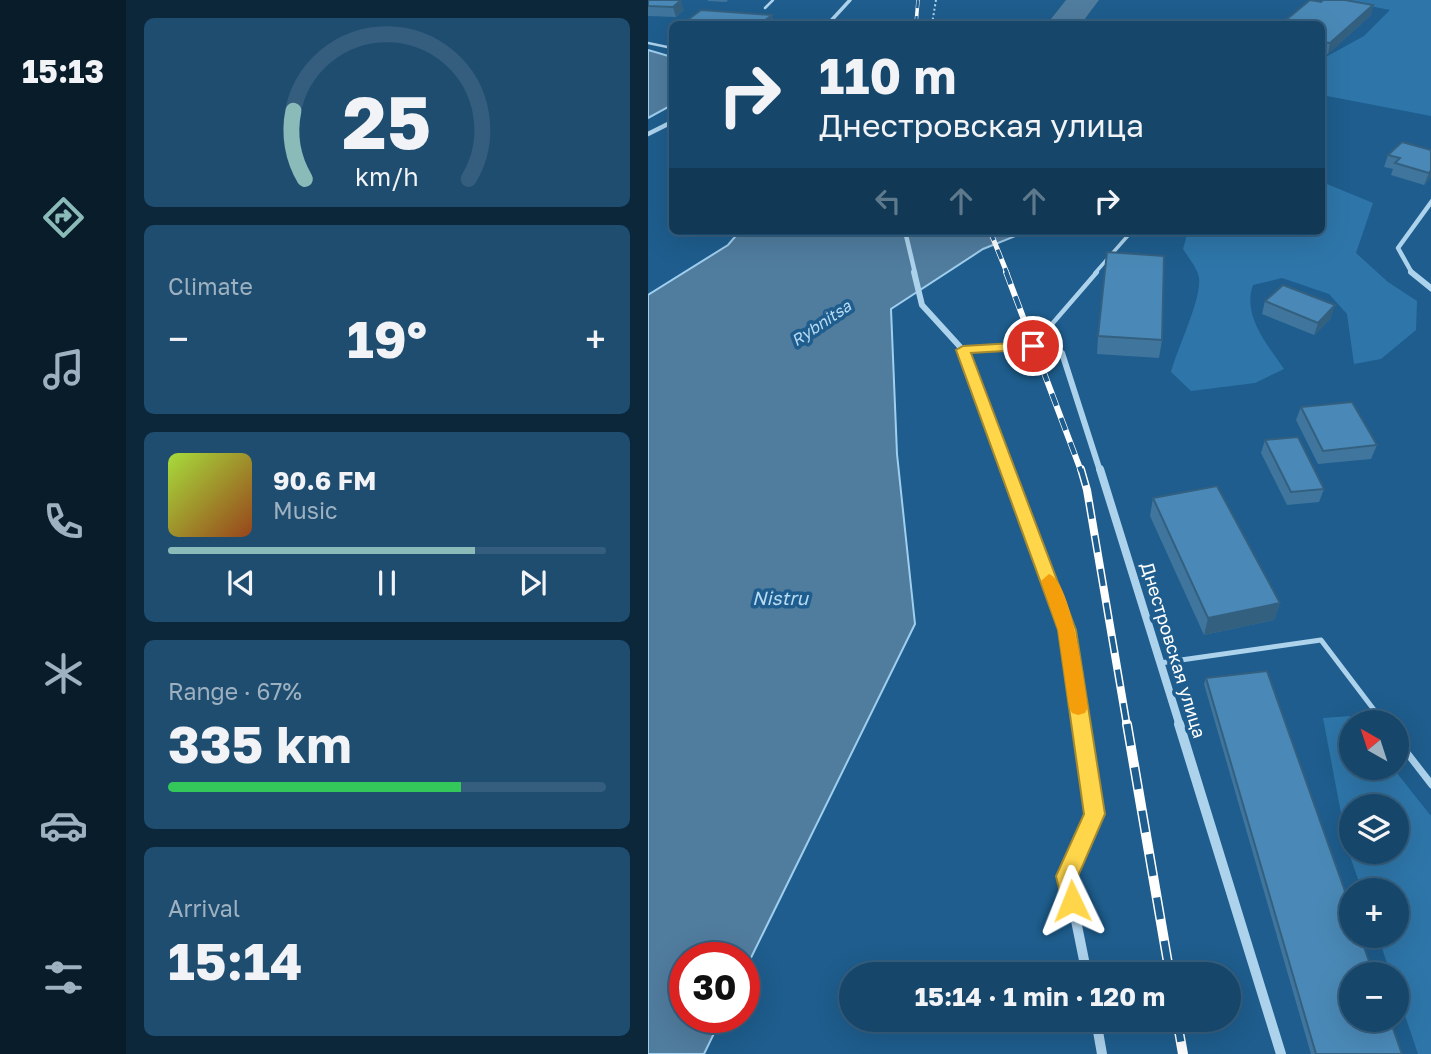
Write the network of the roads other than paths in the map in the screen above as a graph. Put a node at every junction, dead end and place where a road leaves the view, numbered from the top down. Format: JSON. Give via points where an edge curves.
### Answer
{"nodes":[{"id":1,"x":773,"y":0,"type":"edge"},
{"id":2,"x":850,"y":0,"type":"edge"},
{"id":3,"x":765,"y":8,"type":"dead end"},
{"id":4,"x":831,"y":21,"type":"edge"},
{"id":5,"x":648,"y":43,"type":"edge"},
{"id":6,"x":669,"y":47,"type":"edge"},
{"id":7,"x":669,"y":124,"type":"edge"},
{"id":8,"x":648,"y":134,"type":"edge"},
{"id":9,"x":1431,"y":201,"type":"edge"},
{"id":10,"x":906,"y":235,"type":"edge"},
{"id":11,"x":1129,"y":235,"type":"edge"},
{"id":12,"x":1431,"y":289,"type":"edge"},
{"id":13,"x":1033,"y":346,"type":"junction"},
{"id":14,"x":963,"y":350,"type":"junction"},
{"id":15,"x":1160,"y":663,"type":"junction"},
{"id":16,"x":1374,"y":710,"type":"edge"},
{"id":17,"x":1409,"y":756,"type":"edge"},
{"id":18,"x":1431,"y":785,"type":"edge"},
{"id":19,"x":1084,"y":962,"type":"edge"},
{"id":20,"x":1097,"y":1032,"type":"edge"},
{"id":21,"x":1102,"y":1054,"type":"edge"},
{"id":22,"x":1281,"y":1054,"type":"edge"}],
"edges":[{"from":1,"to":3,"type":"lane"},
{"from":2,"to":4,"type":"street"},
{"from":5,"to":6,"type":"lane"},
{"from":7,"to":8,"type":"street"},
{"from":9,"to":12,"type":"street","via":[[1398,248],[1412,274]]},
{"from":10,"to":14,"type":"street","via":[[922,305]]},
{"from":11,"to":13,"type":"lane"},
{"from":13,"to":14,"type":"street","name":"Днестровская улица"},
{"from":13,"to":15,"type":"street","name":"Днестровская улица","via":[[1062,353]]},
{"from":14,"to":19,"type":"street","via":[[1067,630],[1094,814],[1067,876]]},
{"from":15,"to":16,"type":"lane","via":[[1321,640]]},
{"from":15,"to":22,"type":"street","name":"Днестровская улица"},
{"from":17,"to":18,"type":"lane"},
{"from":20,"to":21,"type":"street"}]}
